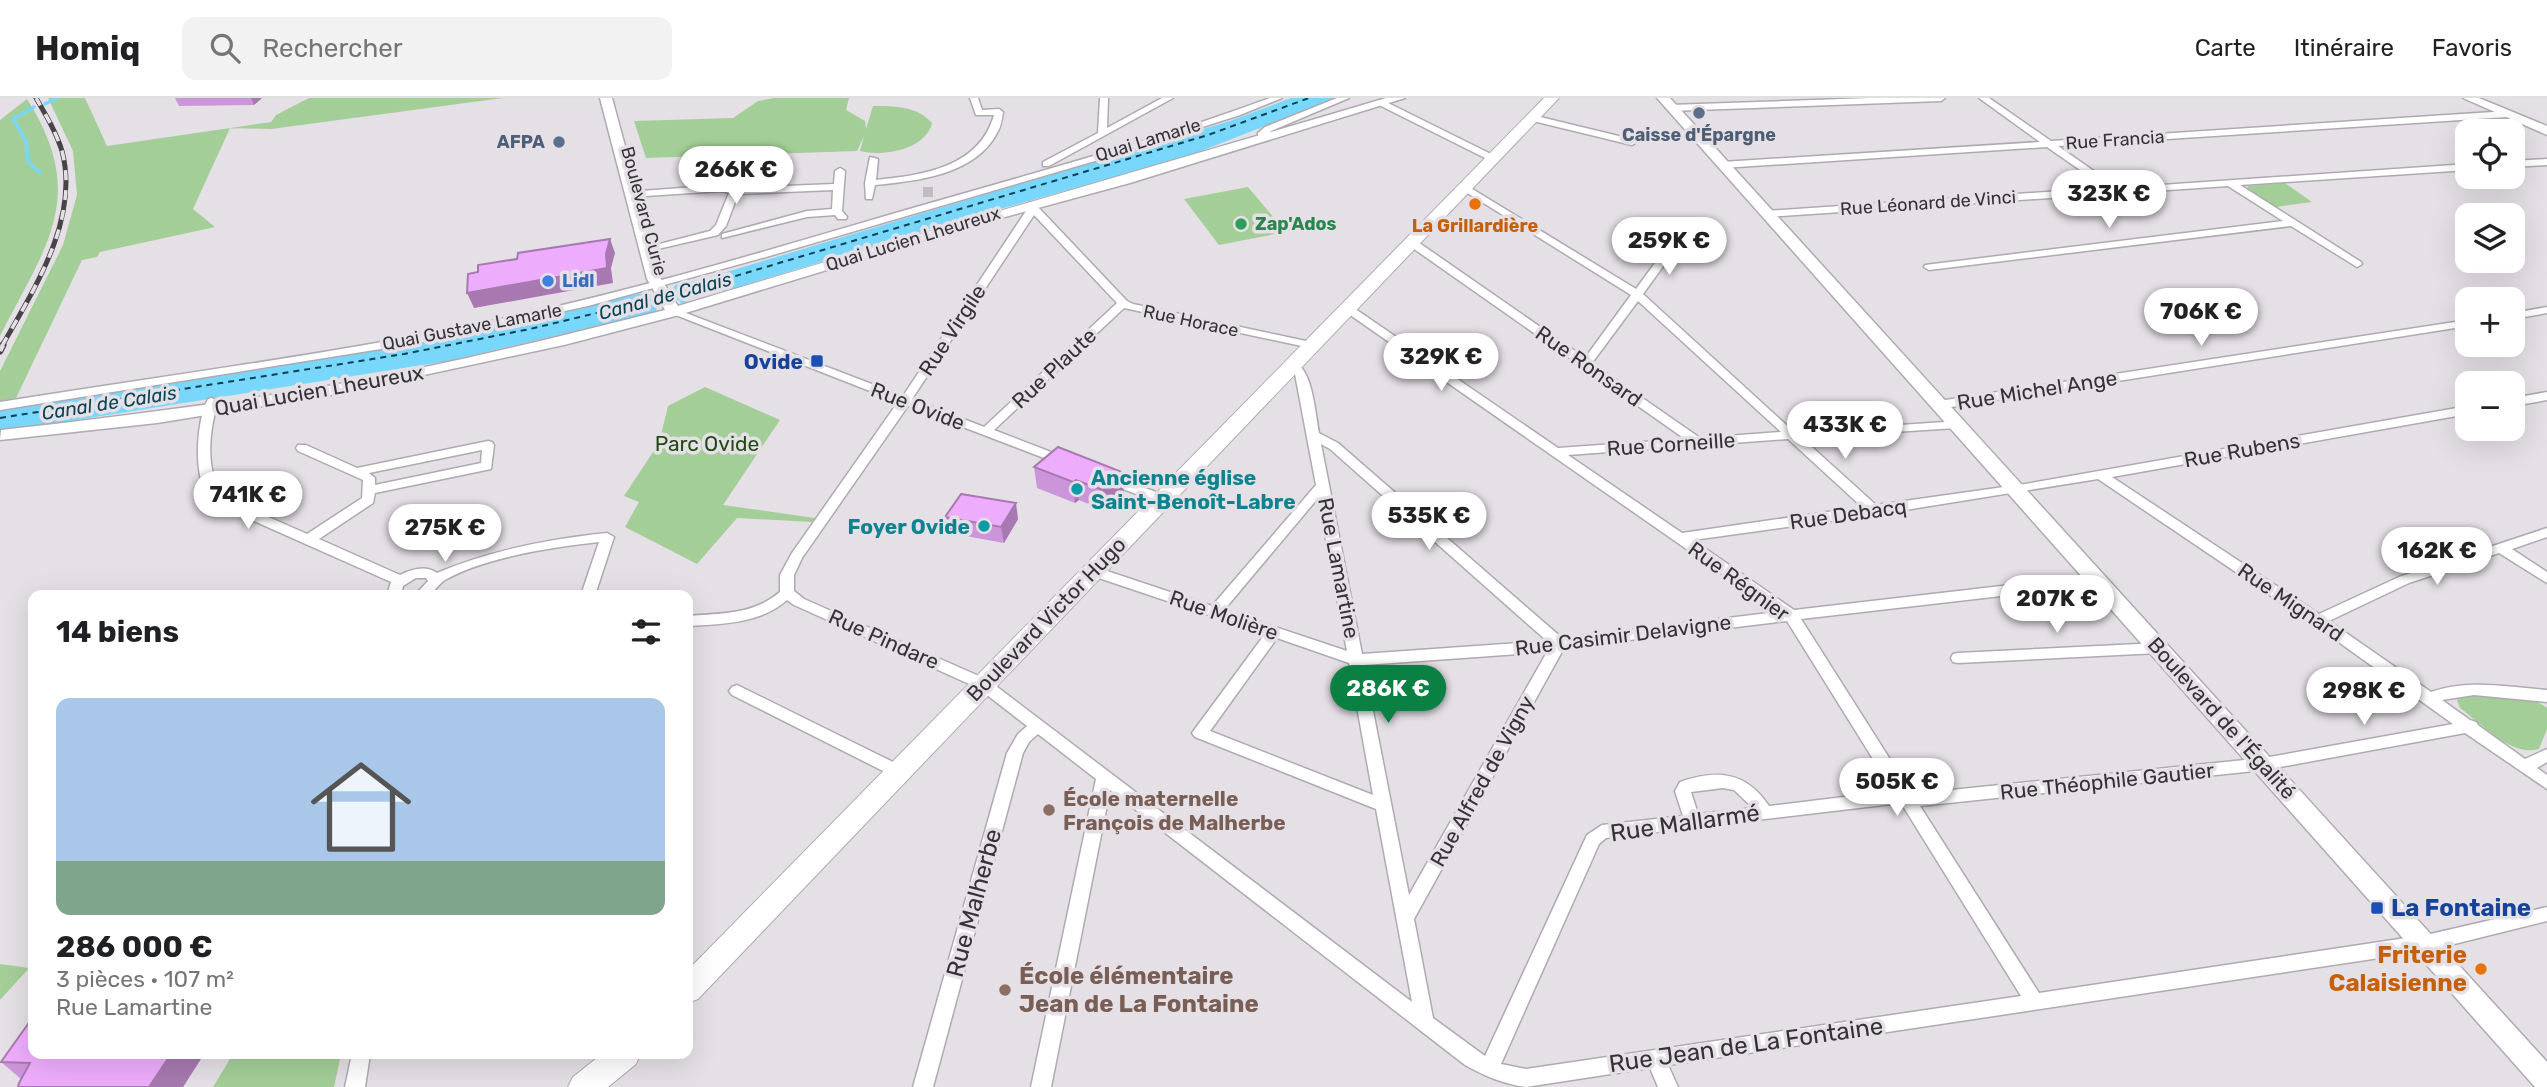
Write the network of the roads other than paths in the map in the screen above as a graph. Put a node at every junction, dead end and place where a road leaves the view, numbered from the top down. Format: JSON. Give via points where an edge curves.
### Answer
{"nodes":[{"id":1,"x":606,"y":98,"type":"edge"},
{"id":2,"x":613,"y":98,"type":"edge"},
{"id":3,"x":974,"y":98,"type":"edge"},
{"id":4,"x":1104,"y":98,"type":"edge"},
{"id":5,"x":1169,"y":98,"type":"edge"},
{"id":6,"x":1278,"y":98,"type":"edge"},
{"id":7,"x":1345,"y":98,"type":"edge"},
{"id":8,"x":1399,"y":98,"type":"edge"},
{"id":9,"x":1552,"y":98,"type":"edge"},
{"id":10,"x":1941,"y":98,"type":"edge"},
{"id":11,"x":1983,"y":98,"type":"edge"},
{"id":12,"x":2469,"y":98,"type":"edge"},
{"id":13,"x":2492,"y":98,"type":"edge"},
{"id":14,"x":1664,"y":101,"type":"edge"},
{"id":15,"x":1382,"y":103,"type":"junction"},
{"id":16,"x":2508,"y":114,"type":"junction"},
{"id":17,"x":1532,"y":118,"type":"junction"},
{"id":18,"x":2547,"y":121,"type":"edge"},
{"id":19,"x":2547,"y":131,"type":"edge"},
{"id":20,"x":1102,"y":134,"type":"junction"},
{"id":21,"x":1263,"y":139,"type":"junction"},
{"id":22,"x":1632,"y":142,"type":"dead end"},
{"id":23,"x":2049,"y":144,"type":"junction"},
{"id":24,"x":1492,"y":158,"type":"junction"},
{"id":25,"x":873,"y":159,"type":"dead end"},
{"id":26,"x":2547,"y":162,"type":"edge"},
{"id":27,"x":2525,"y":163,"type":"edge"},
{"id":28,"x":1722,"y":165,"type":"junction"},
{"id":29,"x":2455,"y":168,"type":"edge"},
{"id":30,"x":840,"y":171,"type":"dead end"},
{"id":31,"x":929,"y":174,"type":"junction"},
{"id":32,"x":1017,"y":180,"type":"junction"},
{"id":33,"x":870,"y":183,"type":"junction"},
{"id":34,"x":2230,"y":183,"type":"junction"},
{"id":35,"x":838,"y":187,"type":"junction"},
{"id":36,"x":1464,"y":187,"type":"junction"},
{"id":37,"x":2115,"y":190,"type":"junction"},
{"id":38,"x":734,"y":191,"type":"junction"},
{"id":39,"x":636,"y":193,"type":"junction"},
{"id":40,"x":869,"y":197,"type":"dead end"},
{"id":41,"x":928,"y":197,"type":"junction"},
{"id":42,"x":1031,"y":206,"type":"junction"},
{"id":43,"x":837,"y":212,"type":"junction"},
{"id":44,"x":1766,"y":214,"type":"junction"},
{"id":45,"x":2293,"y":223,"type":"junction"},
{"id":46,"x":852,"y":229,"type":"junction"},
{"id":47,"x":726,"y":236,"type":"dead end"},
{"id":48,"x":1411,"y":242,"type":"junction"},
{"id":49,"x":1675,"y":243,"type":"dead end"},
{"id":50,"x":651,"y":248,"type":"junction"},
{"id":51,"x":2357,"y":264,"type":"dead end"},
{"id":52,"x":1929,"y":267,"type":"dead end"},
{"id":53,"x":661,"y":286,"type":"junction"},
{"id":54,"x":1637,"y":294,"type":"junction"},
{"id":55,"x":1123,"y":303,"type":"junction"},
{"id":56,"x":1347,"y":308,"type":"junction"},
{"id":57,"x":2547,"y":310,"type":"edge"},
{"id":58,"x":674,"y":312,"type":"junction"},
{"id":59,"x":2525,"y":314,"type":"edge"},
{"id":60,"x":2455,"y":325,"type":"edge"},
{"id":61,"x":1311,"y":345,"type":"junction"},
{"id":62,"x":1293,"y":364,"type":"junction"},
{"id":63,"x":1586,"y":364,"type":"junction"},
{"id":64,"x":2547,"y":396,"type":"edge"},
{"id":65,"x":2525,"y":400,"type":"edge"},
{"id":66,"x":905,"y":401,"type":"junction"},
{"id":67,"x":0,"y":405,"type":"edge"},
{"id":68,"x":1939,"y":405,"type":"junction"},
{"id":69,"x":210,"y":406,"type":"junction"},
{"id":70,"x":2455,"y":412,"type":"edge"},
{"id":71,"x":1956,"y":424,"type":"junction"},
{"id":72,"x":985,"y":432,"type":"junction"},
{"id":73,"x":0,"y":435,"type":"edge"},
{"id":74,"x":1313,"y":435,"type":"junction"},
{"id":75,"x":1793,"y":436,"type":"junction"},
{"id":76,"x":1697,"y":442,"type":"junction"},
{"id":77,"x":302,"y":448,"type":"dead end"},
{"id":78,"x":1554,"y":452,"type":"junction"},
{"id":79,"x":356,"y":472,"type":"junction"},
{"id":80,"x":2101,"y":475,"type":"junction"},
{"id":81,"x":1322,"y":486,"type":"junction"},
{"id":82,"x":368,"y":490,"type":"junction"},
{"id":83,"x":2015,"y":490,"type":"junction"},
{"id":84,"x":1162,"y":499,"type":"junction"},
{"id":85,"x":1874,"y":511,"type":"junction"},
{"id":86,"x":2547,"y":532,"type":"edge"},
{"id":87,"x":1680,"y":538,"type":"junction"},
{"id":88,"x":309,"y":539,"type":"junction"},
{"id":89,"x":2501,"y":548,"type":"junction"},
{"id":90,"x":1092,"y":571,"type":"junction"},
{"id":91,"x":2547,"y":578,"type":"edge"},
{"id":92,"x":435,"y":579,"type":"junction"},
{"id":93,"x":400,"y":580,"type":"junction"},
{"id":94,"x":2097,"y":580,"type":"junction"},
{"id":95,"x":394,"y":590,"type":"edge"},
{"id":96,"x":430,"y":590,"type":"edge"},
{"id":97,"x":590,"y":590,"type":"edge"},
{"id":98,"x":786,"y":593,"type":"junction"},
{"id":99,"x":1215,"y":612,"type":"junction"},
{"id":100,"x":1790,"y":614,"type":"junction"},
{"id":101,"x":693,"y":620,"type":"edge"},
{"id":102,"x":2319,"y":620,"type":"junction"},
{"id":103,"x":1274,"y":632,"type":"junction"},
{"id":104,"x":1559,"y":644,"type":"junction"},
{"id":105,"x":2159,"y":648,"type":"junction"},
{"id":106,"x":1958,"y":658,"type":"dead end"},
{"id":107,"x":1357,"y":660,"type":"junction"},
{"id":108,"x":983,"y":684,"type":"junction"},
{"id":109,"x":737,"y":691,"type":"dead end"},
{"id":110,"x":2547,"y":696,"type":"edge"},
{"id":111,"x":2431,"y":698,"type":"junction"},
{"id":112,"x":1037,"y":726,"type":"junction"},
{"id":113,"x":2471,"y":726,"type":"junction"},
{"id":114,"x":2547,"y":755,"type":"edge"},
{"id":115,"x":2264,"y":764,"type":"junction"},
{"id":116,"x":2525,"y":767,"type":"junction"},
{"id":117,"x":899,"y":772,"type":"junction"},
{"id":118,"x":1104,"y":779,"type":"junction"},
{"id":119,"x":2547,"y":783,"type":"edge"},
{"id":120,"x":1907,"y":799,"type":"junction"},
{"id":121,"x":1385,"y":806,"type":"junction"},
{"id":122,"x":1765,"y":812,"type":"junction"},
{"id":123,"x":1692,"y":820,"type":"junction"},
{"id":124,"x":2547,"y":914,"type":"edge"},
{"id":125,"x":1405,"y":918,"type":"junction"},
{"id":126,"x":2426,"y":943,"type":"junction"},
{"id":127,"x":693,"y":985,"type":"edge"},
{"id":128,"x":2035,"y":1002,"type":"junction"},
{"id":129,"x":1425,"y":1023,"type":"junction"},
{"id":130,"x":1656,"y":1058,"type":"junction"},
{"id":131,"x":359,"y":1059,"type":"edge"},
{"id":132,"x":619,"y":1059,"type":"edge"},
{"id":133,"x":1489,"y":1069,"type":"junction"},
{"id":134,"x":2547,"y":1081,"type":"edge"},
{"id":135,"x":355,"y":1087,"type":"edge"},
{"id":136,"x":584,"y":1087,"type":"edge"},
{"id":137,"x":923,"y":1087,"type":"edge"},
{"id":138,"x":1041,"y":1087,"type":"edge"},
{"id":139,"x":1668,"y":1087,"type":"edge"}],
"edges":[{"from":1,"to":39,"type":"street","name":"Boulevard Curie"},
{"from":2,"to":39,"type":"street","name":"Boulevard Curie"},
{"from":3,"to":31,"type":"street","via":[[979,113],[999,112],[994,133],[972,156]]},
{"from":4,"to":20,"type":"street"},
{"from":5,"to":20,"type":"street"},
{"from":6,"to":32,"type":"street","name":"Quai Lamarle"},
{"from":7,"to":21,"type":"street","name":"Quai Lucien Lheureux","via":[[1268,129]]},
{"from":8,"to":15,"type":"street"},
{"from":9,"to":17,"type":"main road","name":"Boulevard Victor Hugo"},
{"from":10,"to":14,"type":"street"},
{"from":11,"to":23,"type":"street"},
{"from":12,"to":16,"type":"street"},
{"from":13,"to":18,"type":"street"},
{"from":14,"to":28,"type":"street","name":"Boulevard de l'Égalité"},
{"from":15,"to":21,"type":"street"},
{"from":15,"to":24,"type":"street"},
{"from":16,"to":19,"type":"street"},
{"from":16,"to":23,"type":"street","name":"Rue Francia"},
{"from":17,"to":22,"type":"street"},
{"from":17,"to":24,"type":"main road","name":"Boulevard Victor Hugo"},
{"from":20,"to":32,"type":"street"},
{"from":21,"to":42,"type":"street","name":"Quai Lucien Lheureux"},
{"from":23,"to":28,"type":"street","name":"Rue Francia"},
{"from":23,"to":37,"type":"street"},
{"from":24,"to":36,"type":"main road","name":"Boulevard Victor Hugo"},
{"from":25,"to":33,"type":"street"},
{"from":26,"to":27,"type":"street"},
{"from":28,"to":44,"type":"street","name":"Boulevard de l'Égalité"},
{"from":29,"to":34,"type":"street","name":"Rue Léonard de Vinci"},
{"from":30,"to":35,"type":"street"},
{"from":31,"to":33,"type":"street"},
{"from":31,"to":41,"type":"street"},
{"from":32,"to":41,"type":"street","name":"Quai Gustave Lamarle"},
{"from":33,"to":40,"type":"street"},
{"from":34,"to":37,"type":"street","name":"Rue Léonard de Vinci"},
{"from":34,"to":45,"type":"street"},
{"from":35,"to":38,"type":"street"},
{"from":35,"to":43,"type":"street"},
{"from":36,"to":48,"type":"main road","name":"Boulevard Victor Hugo"},
{"from":36,"to":54,"type":"street"},
{"from":37,"to":44,"type":"street","name":"Rue Léonard de Vinci"},
{"from":38,"to":39,"type":"street"},
{"from":38,"to":50,"type":"street","via":[[714,233]]},
{"from":39,"to":50,"type":"street","name":"Boulevard Curie"},
{"from":41,"to":46,"type":"street","name":"Quai Gustave Lamarle"},
{"from":42,"to":55,"type":"street","name":"Rue Horace"},
{"from":42,"to":58,"type":"street","name":"Quai Lucien Lheureux"},
{"from":42,"to":66,"type":"street","name":"Rue Virgile"},
{"from":43,"to":46,"type":"street"},
{"from":43,"to":47,"type":"street","via":[[807,214]]},
{"from":44,"to":68,"type":"street","name":"Boulevard de l'Égalité"},
{"from":45,"to":51,"type":"street"},
{"from":45,"to":52,"type":"street"},
{"from":46,"to":53,"type":"street","name":"Quai Gustave Lamarle"},
{"from":48,"to":56,"type":"main road","name":"Boulevard Victor Hugo"},
{"from":48,"to":63,"type":"street","name":"Rue Ronsard"},
{"from":49,"to":54,"type":"street"},
{"from":50,"to":53,"type":"street","name":"Boulevard Curie"},
{"from":53,"to":58,"type":"street","name":"Boulevard Curie"},
{"from":53,"to":67,"type":"street","name":"Quai Gustave Lamarle","via":[[444,334]]},
{"from":54,"to":63,"type":"street"},
{"from":54,"to":75,"type":"street"},
{"from":55,"to":61,"type":"street","name":"Rue Horace","via":[[1139,311]]},
{"from":55,"to":72,"type":"street","name":"Rue Plaute"},
{"from":56,"to":61,"type":"main road","name":"Boulevard Victor Hugo"},
{"from":56,"to":78,"type":"street","name":"Rue Régnier"},
{"from":57,"to":59,"type":"street"},
{"from":58,"to":66,"type":"street","name":"Rue Ovide"},
{"from":58,"to":69,"type":"street","name":"Quai Lucien Lheureux","via":[[356,386]]},
{"from":60,"to":68,"type":"street","name":"Rue Michel Ange"},
{"from":61,"to":62,"type":"main road","name":"Boulevard Victor Hugo"},
{"from":62,"to":74,"type":"street","name":"Rue Lamartine","via":[[1301,373]]},
{"from":62,"to":84,"type":"main road","name":"Boulevard Victor Hugo"},
{"from":63,"to":76,"type":"street","name":"Rue Ronsard"},
{"from":64,"to":65,"type":"street"},
{"from":66,"to":72,"type":"street","name":"Rue Ovide"},
{"from":66,"to":98,"type":"street","name":"Rue Virgile","via":[[786,576]]},
{"from":68,"to":71,"type":"street","name":"Boulevard de l'Égalité"},
{"from":69,"to":73,"type":"street","name":"Quai Lucien Lheureux"},
{"from":69,"to":88,"type":"street","via":[[206,443],[212,491],[223,502]]},
{"from":70,"to":80,"type":"street","name":"Rue Rubens"},
{"from":71,"to":75,"type":"street","name":"Rue Corneille"},
{"from":71,"to":83,"type":"street","name":"Boulevard de l'Égalité"},
{"from":72,"to":84,"type":"street","name":"Rue Ovide"},
{"from":74,"to":81,"type":"street","name":"Rue Lamartine"},
{"from":74,"to":104,"type":"street","via":[[1334,446]]},
{"from":75,"to":76,"type":"street","name":"Rue Corneille"},
{"from":75,"to":85,"type":"street"},
{"from":76,"to":78,"type":"street","name":"Rue Corneille"},
{"from":77,"to":79,"type":"street"},
{"from":78,"to":87,"type":"street","name":"Rue Régnier"},
{"from":79,"to":82,"type":"street","via":[[369,478]]},
{"from":79,"to":82,"type":"street","via":[[488,445],[487,466]]},
{"from":80,"to":83,"type":"street","name":"Rue Rubens"},
{"from":80,"to":102,"type":"street","name":"Rue Mignard"},
{"from":81,"to":99,"type":"street"},
{"from":81,"to":107,"type":"street","name":"Rue Lamartine"},
{"from":82,"to":88,"type":"street","via":[[368,500]]},
{"from":83,"to":85,"type":"street","name":"Rue Debacq"},
{"from":83,"to":94,"type":"street","name":"Boulevard de l'Égalité"},
{"from":84,"to":90,"type":"main road","name":"Boulevard Victor Hugo"},
{"from":85,"to":87,"type":"street","name":"Rue Debacq"},
{"from":86,"to":89,"type":"street"},
{"from":87,"to":100,"type":"street","name":"Rue Régnier"},
{"from":88,"to":93,"type":"street"},
{"from":89,"to":91,"type":"street"},
{"from":89,"to":102,"type":"street","via":[[2404,580]]},
{"from":90,"to":99,"type":"street","name":"Rue Molière"},
{"from":90,"to":108,"type":"main road","name":"Boulevard Victor Hugo"},
{"from":92,"to":93,"type":"street","via":[[423,573]]},
{"from":92,"to":96,"type":"street"},
{"from":92,"to":97,"type":"street","via":[[530,550],[607,537]]},
{"from":93,"to":95,"type":"street"},
{"from":94,"to":100,"type":"street","name":"Rue Casimir Delavigne"},
{"from":94,"to":105,"type":"street","name":"Boulevard de l'Égalité"},
{"from":98,"to":101,"type":"street","via":[[756,614]]},
{"from":98,"to":108,"type":"street","name":"Rue Pindare"},
{"from":99,"to":103,"type":"street","name":"Rue Molière"},
{"from":100,"to":104,"type":"street","name":"Rue Casimir Delavigne"},
{"from":100,"to":120,"type":"street","name":"Rue Régnier"},
{"from":102,"to":111,"type":"street","name":"Rue Mignard"},
{"from":103,"to":107,"type":"street","name":"Rue Molière"},
{"from":103,"to":121,"type":"street","via":[[1200,733]]},
{"from":104,"to":107,"type":"street","name":"Rue Casimir Delavigne"},
{"from":104,"to":125,"type":"street","name":"Rue Alfred de Vigny"},
{"from":105,"to":106,"type":"street"},
{"from":105,"to":115,"type":"street","name":"Boulevard de l'Égalité"},
{"from":107,"to":121,"type":"street","name":"Rue Lamartine"},
{"from":108,"to":112,"type":"street","name":"Rue Jean de La Fontaine"},
{"from":108,"to":117,"type":"main road","name":"Boulevard Victor Hugo"},
{"from":109,"to":117,"type":"street"},
{"from":110,"to":111,"type":"street","via":[[2465,689]]},
{"from":111,"to":113,"type":"street","name":"Rue Mignard"},
{"from":112,"to":118,"type":"street","name":"Rue Jean de La Fontaine"},
{"from":112,"to":137,"type":"street","name":"Rue Malherbe","via":[[1023,738],[1016,753]]},
{"from":113,"to":115,"type":"street","name":"Rue Théophile Gautier"},
{"from":113,"to":116,"type":"street","name":"Rue Mignard"},
{"from":114,"to":116,"type":"street"},
{"from":115,"to":120,"type":"street","name":"Rue Théophile Gautier"},
{"from":115,"to":126,"type":"street","name":"Boulevard de l'Égalité"},
{"from":116,"to":119,"type":"street","name":"Rue Mignard"},
{"from":117,"to":127,"type":"main road","name":"Boulevard Victor Hugo"},
{"from":118,"to":129,"type":"street","name":"Rue Jean de La Fontaine"},
{"from":118,"to":138,"type":"street"},
{"from":120,"to":122,"type":"street","name":"Rue Mallarmé"},
{"from":120,"to":128,"type":"street","name":"Rue Régnier"},
{"from":121,"to":125,"type":"street","name":"Rue Lamartine"},
{"from":122,"to":123,"type":"street","name":"Rue Mallarmé"},
{"from":122,"to":123,"type":"street","via":[[1752,792],[1738,782],[1721,782],[1686,786],[1683,791]]},
{"from":123,"to":133,"type":"street","name":"Rue Mallarmé","via":[[1610,829],[1596,836]]},
{"from":124,"to":126,"type":"street","name":"Rue Jean de La Fontaine"},
{"from":125,"to":129,"type":"street","name":"Rue Lamartine"},
{"from":126,"to":128,"type":"street","name":"Rue Jean de La Fontaine"},
{"from":126,"to":134,"type":"street","name":"Boulevard de l'Égalité"},
{"from":128,"to":130,"type":"street","name":"Rue Jean de La Fontaine"},
{"from":129,"to":133,"type":"street","name":"Rue Jean de La Fontaine"},
{"from":130,"to":133,"type":"street","name":"Rue Jean de La Fontaine","via":[[1525,1078]]},
{"from":130,"to":139,"type":"street"},
{"from":131,"to":135,"type":"street"},
{"from":132,"to":136,"type":"main road"}]}
